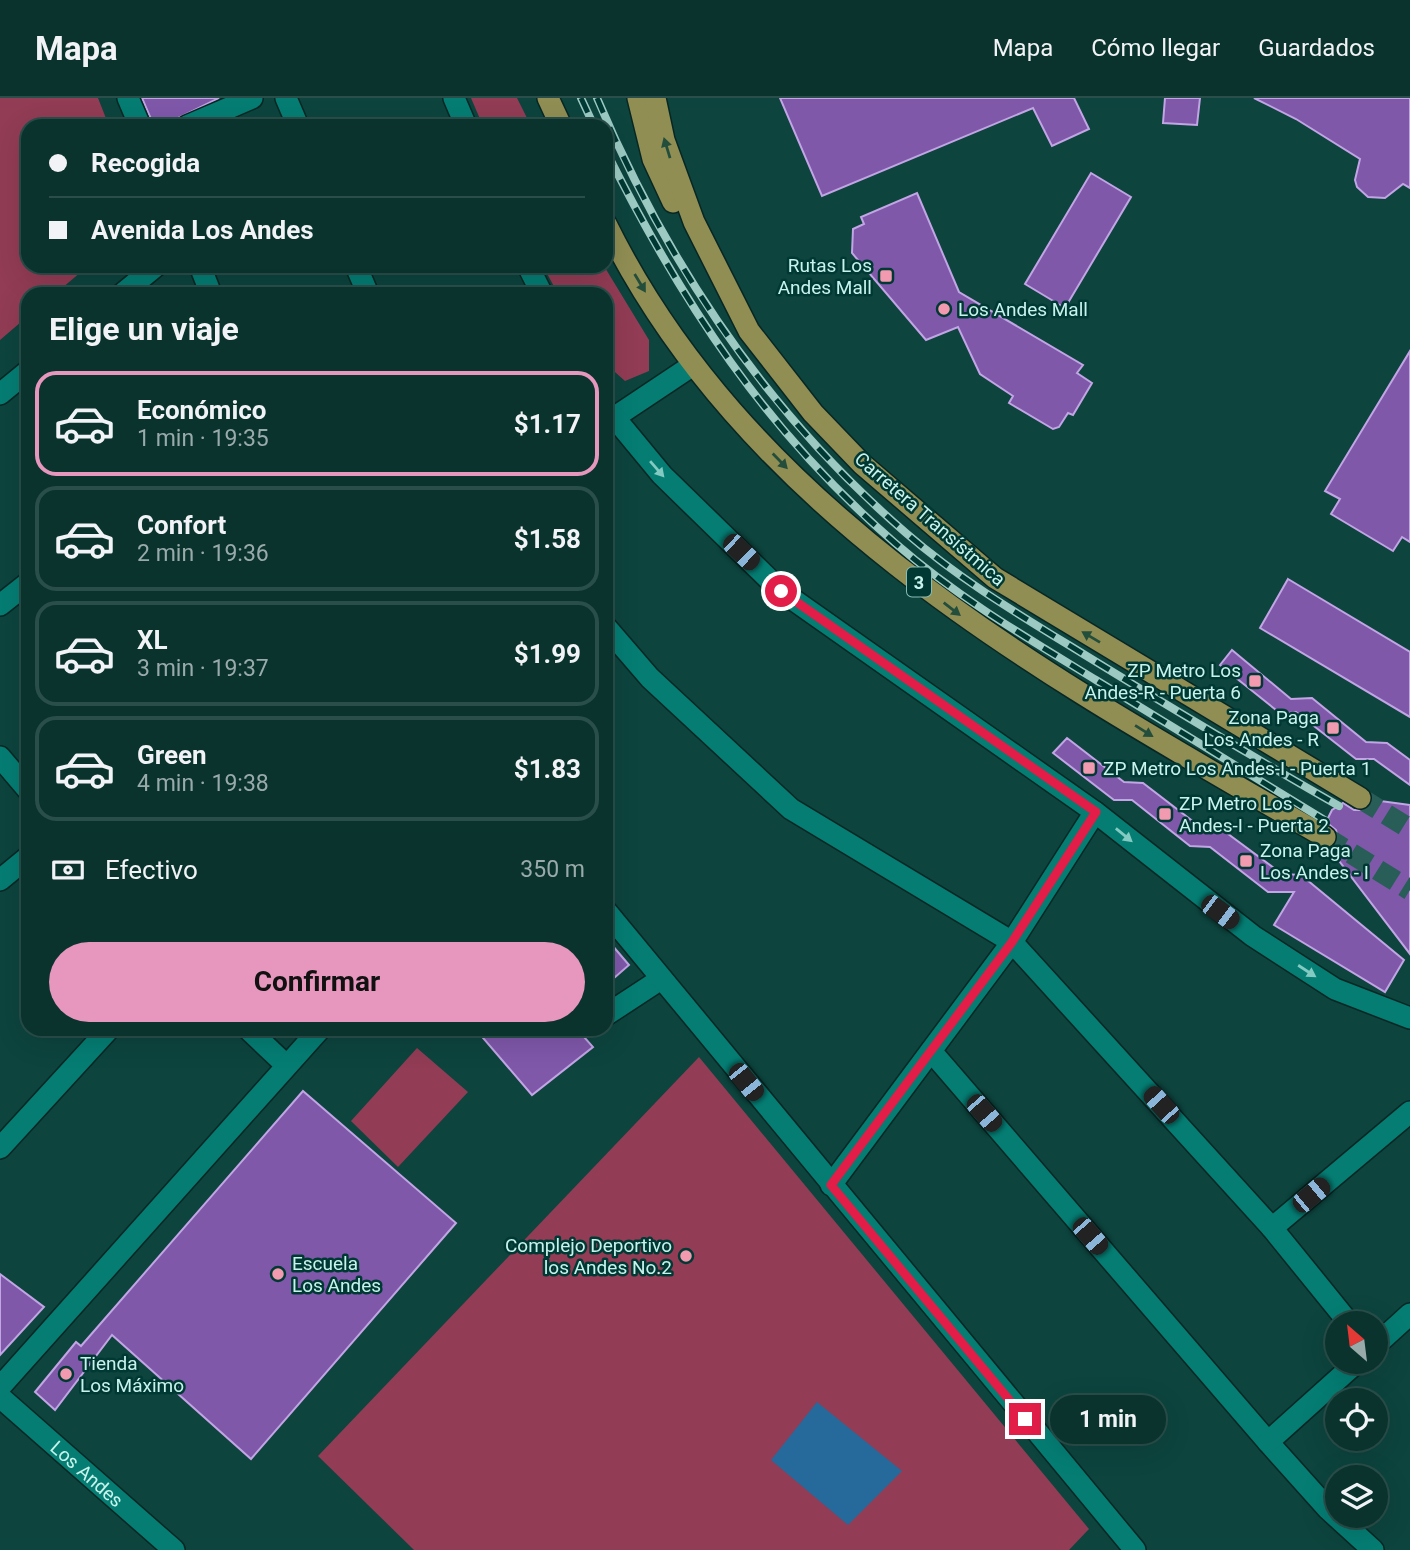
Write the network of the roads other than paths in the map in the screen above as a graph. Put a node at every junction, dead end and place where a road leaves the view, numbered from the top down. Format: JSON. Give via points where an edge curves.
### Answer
{"nodes":[{"id":1,"x":128,"y":98,"type":"edge"},
{"id":2,"x":252,"y":98,"type":"edge"},
{"id":3,"x":286,"y":98,"type":"edge"},
{"id":4,"x":454,"y":98,"type":"edge"},
{"id":5,"x":548,"y":98,"type":"edge"},
{"id":6,"x":557,"y":98,"type":"edge"},
{"id":7,"x":638,"y":98,"type":"edge"},
{"id":8,"x":655,"y":98,"type":"edge"},
{"id":9,"x":137,"y":119,"type":"edge"},
{"id":10,"x":203,"y":119,"type":"edge"},
{"id":11,"x":295,"y":119,"type":"edge"},
{"id":12,"x":463,"y":119,"type":"edge"},
{"id":13,"x":558,"y":119,"type":"edge"},
{"id":14,"x":565,"y":119,"type":"edge"},
{"id":15,"x":613,"y":237,"type":"edge"},
{"id":16,"x":148,"y":273,"type":"edge"},
{"id":17,"x":722,"y":281,"type":"junction"},
{"id":18,"x":130,"y":287,"type":"edge"},
{"id":19,"x":693,"y":365,"type":"junction"},
{"id":20,"x":21,"y":377,"type":"edge"},
{"id":21,"x":0,"y":394,"type":"edge"},
{"id":22,"x":613,"y":412,"type":"edge"},
{"id":23,"x":613,"y":421,"type":"edge"},
{"id":24,"x":21,"y":588,"type":"edge"},
{"id":25,"x":0,"y":605,"type":"edge"},
{"id":26,"x":613,"y":634,"type":"edge"},
{"id":27,"x":0,"y":757,"type":"edge"},
{"id":28,"x":21,"y":782,"type":"edge"},
{"id":29,"x":1360,"y":798,"type":"tunnel mouth"},
{"id":30,"x":1096,"y":812,"type":"junction"},
{"id":31,"x":1325,"y":837,"type":"tunnel mouth"},
{"id":32,"x":21,"y":863,"type":"edge"},
{"id":33,"x":0,"y":880,"type":"edge"},
{"id":34,"x":613,"y":920,"type":"edge"},
{"id":35,"x":1012,"y":942,"type":"junction"},
{"id":36,"x":661,"y":979,"type":"junction"},
{"id":37,"x":613,"y":1010,"type":"edge"},
{"id":38,"x":1410,"y":1018,"type":"edge"},
{"id":39,"x":103,"y":1036,"type":"edge"},
{"id":40,"x":255,"y":1036,"type":"edge"},
{"id":41,"x":313,"y":1036,"type":"edge"},
{"id":42,"x":931,"y":1051,"type":"junction"},
{"id":43,"x":286,"y":1065,"type":"junction"},
{"id":44,"x":1410,"y":1112,"type":"edge"},
{"id":45,"x":0,"y":1148,"type":"edge"},
{"id":46,"x":831,"y":1185,"type":"junction"},
{"id":47,"x":1272,"y":1228,"type":"junction"},
{"id":48,"x":1339,"y":1311,"type":"edge"},
{"id":49,"x":1410,"y":1314,"type":"edge"},
{"id":50,"x":1388,"y":1334,"type":"edge"},
{"id":51,"x":1344,"y":1374,"type":"edge"},
{"id":52,"x":0,"y":1387,"type":"edge"},
{"id":53,"x":0,"y":1398,"type":"edge"},
{"id":54,"x":1268,"y":1442,"type":"junction"},
{"id":55,"x":174,"y":1550,"type":"edge"},
{"id":56,"x":1135,"y":1550,"type":"edge"},
{"id":57,"x":1373,"y":1550,"type":"edge"}],
"edges":[{"from":1,"to":9,"type":"street"},
{"from":2,"to":10,"type":"street"},
{"from":3,"to":11,"type":"street"},
{"from":4,"to":12,"type":"street"},
{"from":5,"to":13,"type":"main road"},
{"from":6,"to":14,"type":"main road"},
{"from":7,"to":17,"type":"main road","via":[[658,172]]},
{"from":17,"to":8,"type":"main road","name":"Carretera Transístmica","one_way":true,"via":[[678,182]]},
{"from":15,"to":19,"type":"main road","number":"3","one_way":true},
{"from":16,"to":18,"type":"street"},
{"from":29,"to":17,"type":"main road","name":"Carretera Transístmica","one_way":true,"via":[[995,578],[862,464],[813,413],[749,331]]},
{"from":19,"to":22,"type":"street"},
{"from":19,"to":31,"type":"main road","number":"3","one_way":true,"via":[[821,503],[959,614],[1160,742]]},
{"from":20,"to":21,"type":"street"},
{"from":23,"to":30,"type":"street","one_way":true,"via":[[781,591]]},
{"from":24,"to":25,"type":"street"},
{"from":26,"to":35,"type":"street","via":[[650,678],[791,810]]},
{"from":27,"to":28,"type":"street"},
{"from":30,"to":35,"type":"street"},
{"from":30,"to":38,"type":"street","one_way":true,"via":[[1253,936],[1335,989]]},
{"from":32,"to":33,"type":"street"},
{"from":34,"to":36,"type":"street"},
{"from":35,"to":42,"type":"street"},
{"from":35,"to":47,"type":"street"},
{"from":36,"to":37,"type":"street"},
{"from":36,"to":46,"type":"street"},
{"from":39,"to":45,"type":"street"},
{"from":40,"to":43,"type":"street"},
{"from":41,"to":43,"type":"street"},
{"from":42,"to":46,"type":"street"},
{"from":42,"to":54,"type":"street"},
{"from":43,"to":52,"type":"street"},
{"from":44,"to":47,"type":"street"},
{"from":46,"to":56,"type":"street"},
{"from":47,"to":48,"type":"street"},
{"from":49,"to":50,"type":"street"},
{"from":51,"to":54,"type":"street"},
{"from":53,"to":55,"type":"street","name":"Los Andes"},
{"from":54,"to":57,"type":"street","via":[[1328,1509]]}]}
